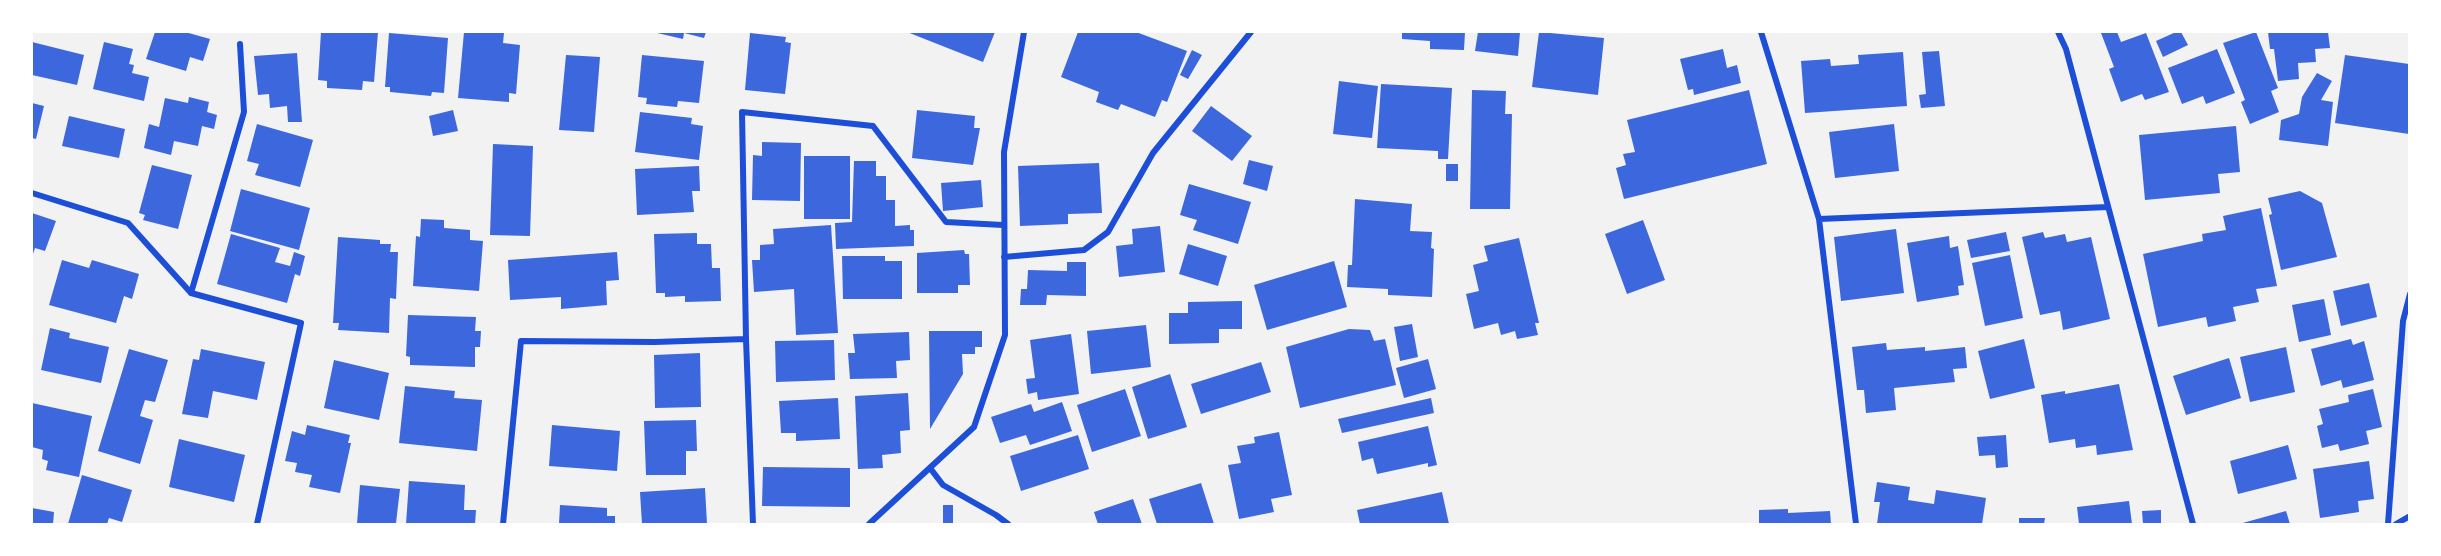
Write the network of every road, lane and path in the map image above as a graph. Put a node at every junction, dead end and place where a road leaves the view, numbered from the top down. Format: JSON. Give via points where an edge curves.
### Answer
{"nodes":[{"id":1,"x":1024,"y":32,"type":"edge"},
{"id":2,"x":1251,"y":32,"type":"edge"},
{"id":3,"x":1761,"y":32,"type":"edge"},
{"id":4,"x":2058,"y":32,"type":"edge"},
{"id":5,"x":240,"y":44,"type":"dead end"},
{"id":6,"x":32,"y":193,"type":"edge"},
{"id":7,"x":2108,"y":207,"type":"junction"},
{"id":8,"x":1819,"y":219,"type":"junction"},
{"id":9,"x":1003,"y":225,"type":"junction"},
{"id":10,"x":1004,"y":257,"type":"junction"},
{"id":11,"x":191,"y":293,"type":"junction"},
{"id":12,"x":2409,"y":294,"type":"edge"},
{"id":13,"x":746,"y":339,"type":"junction"},
{"id":14,"x":930,"y":468,"type":"junction"},
{"id":15,"x":2409,"y":516,"type":"edge"},
{"id":16,"x":257,"y":525,"type":"edge"},
{"id":17,"x":503,"y":525,"type":"edge"},
{"id":18,"x":753,"y":525,"type":"edge"},
{"id":19,"x":869,"y":525,"type":"edge"},
{"id":20,"x":1008,"y":525,"type":"edge"},
{"id":21,"x":1856,"y":525,"type":"edge"},
{"id":22,"x":2193,"y":525,"type":"edge"},
{"id":23,"x":2388,"y":525,"type":"edge"},
{"id":24,"x":2396,"y":525,"type":"edge"}],
"edges":[{"from":1,"to":9,"type":"street","via":[[1004,152]]},
{"from":2,"to":10,"type":"street","via":[[1153,153],[1108,232],[1084,250]]},
{"from":3,"to":8,"type":"street"},
{"from":4,"to":7,"type":"street","via":[[2066,49]]},
{"from":5,"to":11,"type":"street","via":[[244,112]]},
{"from":6,"to":11,"type":"street","via":[[128,223]]},
{"from":7,"to":8,"type":"street"},
{"from":7,"to":22,"type":"street"},
{"from":8,"to":21,"type":"street"},
{"from":9,"to":10,"type":"street"},
{"from":9,"to":13,"type":"street","via":[[946,222],[873,126],[742,112]]},
{"from":10,"to":14,"type":"street","via":[[1005,335],[974,428]]},
{"from":11,"to":16,"type":"street","via":[[301,323]]},
{"from":12,"to":23,"type":"street","via":[[2403,321]]},
{"from":13,"to":17,"type":"street","via":[[521,340]]},
{"from":13,"to":18,"type":"street"},
{"from":14,"to":19,"type":"street"},
{"from":14,"to":20,"type":"street","via":[[943,485]]},
{"from":15,"to":24,"type":"street"}]}
